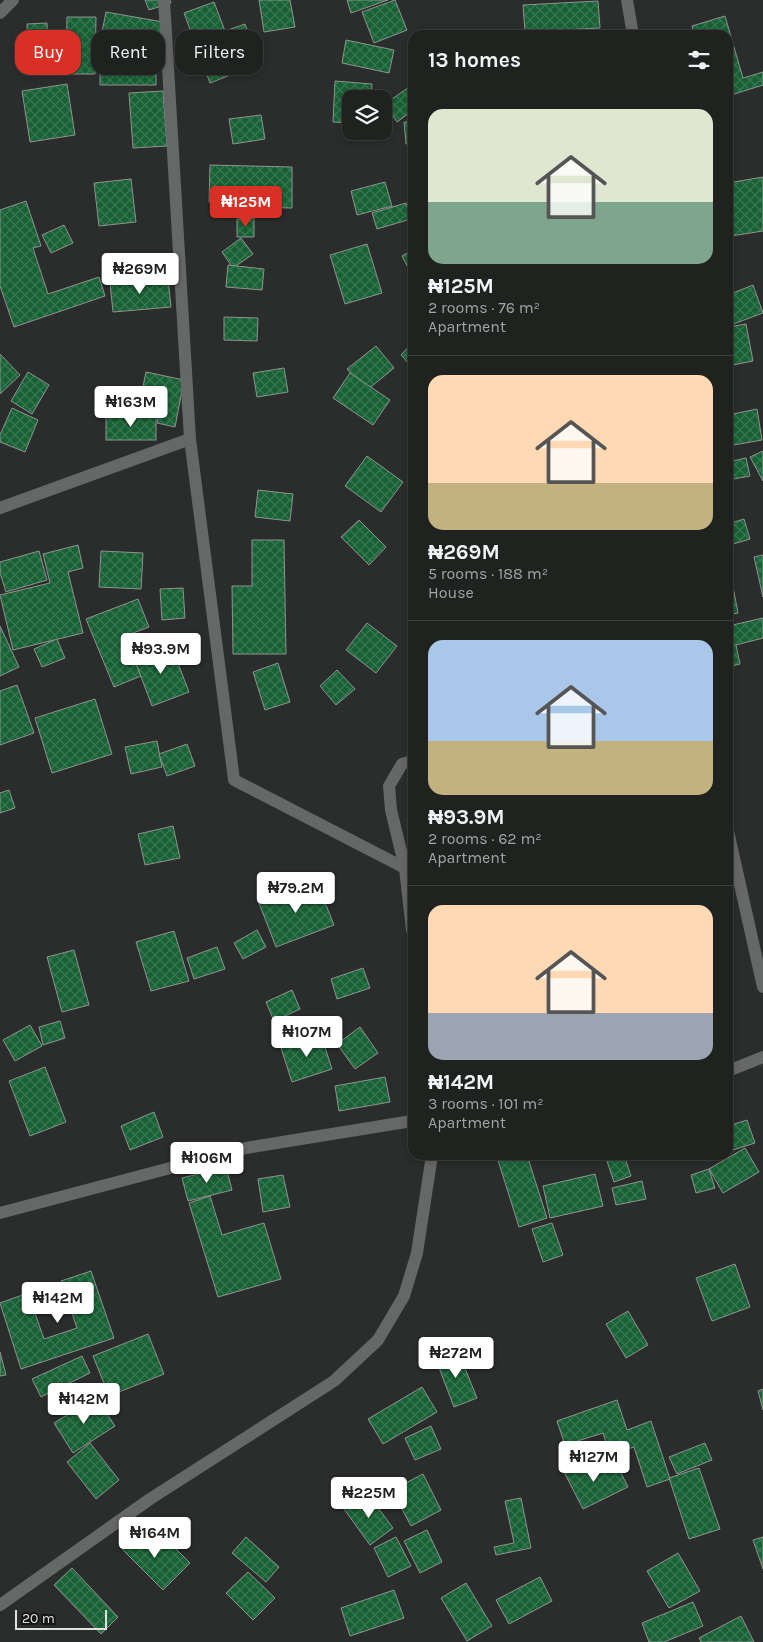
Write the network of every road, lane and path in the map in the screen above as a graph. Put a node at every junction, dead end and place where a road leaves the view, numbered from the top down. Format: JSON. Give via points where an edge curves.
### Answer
{"nodes":[{"id":1,"x":13,"y":0,"type":"edge"},
{"id":2,"x":164,"y":0,"type":"edge"},
{"id":3,"x":628,"y":0,"type":"edge"},
{"id":4,"x":0,"y":13,"type":"edge"},
{"id":5,"x":632,"y":30,"type":"edge"},
{"id":6,"x":190,"y":439,"type":"junction"},
{"id":7,"x":0,"y":508,"type":"edge"},
{"id":8,"x":408,"y":762,"type":"edge"},
{"id":9,"x":733,"y":853,"type":"edge"},
{"id":10,"x":405,"y":868,"type":"junction"},
{"id":11,"x":408,"y":895,"type":"edge"},
{"id":12,"x":763,"y":987,"type":"edge"},
{"id":13,"x":763,"y":1057,"type":"edge"},
{"id":14,"x":733,"y":1069,"type":"edge"},
{"id":15,"x":408,"y":1122,"type":"edge"},
{"id":16,"x":431,"y":1160,"type":"edge"},
{"id":17,"x":0,"y":1213,"type":"edge"},
{"id":18,"x":0,"y":1605,"type":"edge"}],
"edges":[{"from":1,"to":4,"type":"street"},
{"from":2,"to":6,"type":"street"},
{"from":3,"to":5,"type":"street"},
{"from":6,"to":7,"type":"street"},
{"from":6,"to":10,"type":"street","via":[[234,780]]},
{"from":8,"to":10,"type":"street","via":[[402,764],[389,786],[391,810]]},
{"from":9,"to":12,"type":"street"},
{"from":10,"to":11,"type":"street"},
{"from":13,"to":14,"type":"street"},
{"from":15,"to":17,"type":"street","via":[[246,1148]]},
{"from":16,"to":18,"type":"street","via":[[417,1252],[404,1296],[378,1340],[334,1381],[150,1499]]}]}
